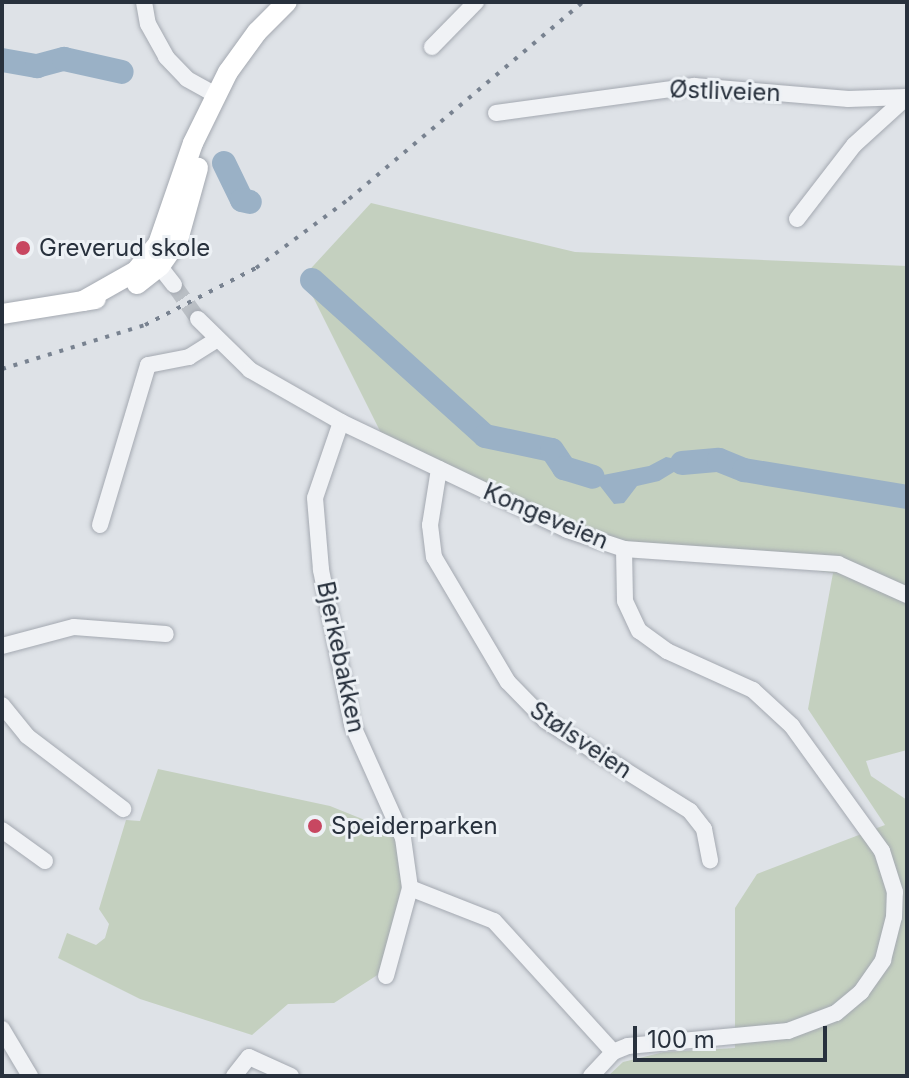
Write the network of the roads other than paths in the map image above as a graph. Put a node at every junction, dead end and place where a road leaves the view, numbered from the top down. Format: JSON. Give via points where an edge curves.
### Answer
{"nodes":[{"id":1,"x":144,"y":2,"type":"edge"},
{"id":2,"x":287,"y":2,"type":"edge"},
{"id":3,"x":476,"y":2,"type":"edge"},
{"id":4,"x":432,"y":47,"type":"dead end"},
{"id":5,"x":216,"y":95,"type":"junction"},
{"id":6,"x":907,"y":97,"type":"edge"},
{"id":7,"x":496,"y":113,"type":"dead end"},
{"id":8,"x":797,"y":219,"type":"dead end"},
{"id":9,"x":155,"y":260,"type":"junction"},
{"id":10,"x":174,"y":285,"type":"tunnel mouth"},
{"id":11,"x":2,"y":314,"type":"edge"},
{"id":12,"x":198,"y":319,"type":"tunnel mouth"},
{"id":13,"x":216,"y":340,"type":"junction"},
{"id":14,"x":341,"y":422,"type":"junction"},
{"id":15,"x":439,"y":469,"type":"junction"},
{"id":16,"x":100,"y":525,"type":"dead end"},
{"id":17,"x":624,"y":549,"type":"junction"},
{"id":18,"x":907,"y":595,"type":"edge"},
{"id":19,"x":166,"y":634,"type":"dead end"},
{"id":20,"x":2,"y":646,"type":"edge"},
{"id":21,"x":2,"y":705,"type":"edge"},
{"id":22,"x":123,"y":809,"type":"dead end"},
{"id":23,"x":2,"y":830,"type":"edge"},
{"id":24,"x":710,"y":860,"type":"dead end"},
{"id":25,"x":45,"y":861,"type":"dead end"},
{"id":26,"x":410,"y":888,"type":"junction"},
{"id":27,"x":386,"y":976,"type":"dead end"},
{"id":28,"x":2,"y":1029,"type":"edge"},
{"id":29,"x":613,"y":1052,"type":"junction"},
{"id":30,"x":30,"y":1076,"type":"edge"},
{"id":31,"x":234,"y":1076,"type":"edge"},
{"id":32,"x":291,"y":1076,"type":"edge"},
{"id":33,"x":591,"y":1076,"type":"edge"}],
"edges":[{"from":1,"to":5,"type":"street","via":[[148,24],[166,57],[187,79]]},
{"from":2,"to":5,"type":"main road","via":[[240,53]]},
{"from":3,"to":4,"type":"street"},
{"from":5,"to":9,"type":"main road"},
{"from":6,"to":7,"type":"street","name":"Østliveien","via":[[848,99],[694,86]]},
{"from":6,"to":8,"type":"street","via":[[854,145]]},
{"from":9,"to":10,"type":"street"},
{"from":9,"to":11,"type":"main road","via":[[83,301]]},
{"from":12,"to":13,"type":"street","name":"Kongeveien"},
{"from":13,"to":14,"type":"street","name":"Kongeveien","via":[[250,370]]},
{"from":13,"to":16,"type":"street","via":[[189,357],[148,365]]},
{"from":14,"to":15,"type":"street","name":"Kongeveien"},
{"from":14,"to":26,"type":"street","name":"Bjerkebakken","via":[[315,498],[321,570],[352,724],[403,838]]},
{"from":15,"to":17,"type":"street","name":"Kongeveien","via":[[567,530]]},
{"from":15,"to":24,"type":"street","name":"Stølsveien","via":[[430,525],[434,557],[508,682],[546,721],[690,811],[704,829]]},
{"from":17,"to":18,"type":"street","name":"Kongeveien","via":[[838,564]]},
{"from":17,"to":29,"type":"street","via":[[625,601],[639,631],[667,651],[753,690],[792,726],[877,841],[890,870],[894,917],[883,960],[861,992],[836,1013],[788,1031],[647,1041]]},
{"from":19,"to":20,"type":"street","via":[[74,627]]},
{"from":21,"to":22,"type":"street","via":[[27,736]]},
{"from":23,"to":25,"type":"street"},
{"from":26,"to":27,"type":"street","name":"Bjerkebakken"},
{"from":26,"to":29,"type":"street","via":[[494,921]]},
{"from":28,"to":30,"type":"street"},
{"from":29,"to":33,"type":"street"},
{"from":31,"to":32,"type":"street","via":[[249,1057]]}]}
